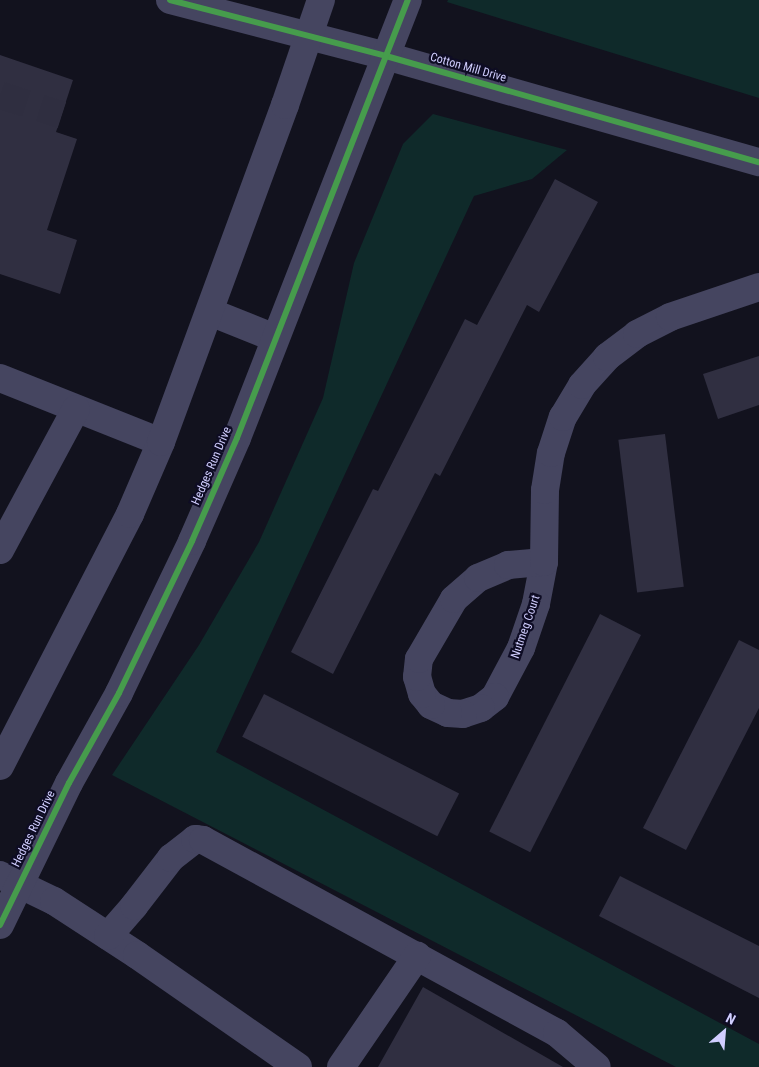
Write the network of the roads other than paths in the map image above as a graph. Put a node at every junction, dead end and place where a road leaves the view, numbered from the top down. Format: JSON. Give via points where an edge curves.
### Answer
{"nodes":[{"id":1,"x":170,"y":0,"type":"edge"},
{"id":2,"x":321,"y":0,"type":"edge"},
{"id":3,"x":408,"y":0,"type":"edge"},
{"id":4,"x":309,"y":36,"type":"junction"},
{"id":5,"x":386,"y":56,"type":"junction"},
{"id":6,"x":759,"y":162,"type":"edge"},
{"id":7,"x":759,"y":287,"type":"edge"},
{"id":8,"x":210,"y":312,"type":"junction"},
{"id":9,"x":275,"y":338,"type":"junction"},
{"id":10,"x":0,"y":378,"type":"edge"},
{"id":11,"x":76,"y":408,"type":"junction"},
{"id":12,"x":161,"y":442,"type":"junction"},
{"id":13,"x":0,"y":550,"type":"edge"},
{"id":14,"x":544,"y":562,"type":"junction"},
{"id":15,"x":0,"y":766,"type":"edge"},
{"id":16,"x":10,"y":879,"type":"edge"},
{"id":17,"x":0,"y":925,"type":"edge"},
{"id":18,"x":108,"y":936,"type":"junction"},
{"id":19,"x":417,"y":956,"type":"junction"},
{"id":20,"x":298,"y":1067,"type":"edge"},
{"id":21,"x":341,"y":1067,"type":"edge"},
{"id":22,"x":597,"y":1067,"type":"edge"}],
"edges":[{"from":1,"to":4,"type":"street","name":"Cotton Mill Drive"},
{"from":2,"to":4,"type":"street"},
{"from":3,"to":5,"type":"street","name":"Hedges Run Drive"},
{"from":4,"to":5,"type":"street","name":"Cotton Mill Drive"},
{"from":4,"to":8,"type":"street"},
{"from":5,"to":6,"type":"street","name":"Cotton Mill Drive"},
{"from":5,"to":9,"type":"street","name":"Hedges Run Drive"},
{"from":7,"to":14,"type":"street","name":"Nutmeg Court","via":[[670,317],[637,334],[607,357],[582,385],[563,418],[551,453],[545,490]]},
{"from":8,"to":9,"type":"street"},
{"from":8,"to":12,"type":"street"},
{"from":9,"to":16,"type":"street","name":"Hedges Run Drive","via":[[237,438],[192,541],[119,693]]},
{"from":10,"to":11,"type":"street"},
{"from":11,"to":12,"type":"street"},
{"from":11,"to":13,"type":"street"},
{"from":12,"to":15,"type":"street","via":[[130,514]]},
{"from":14,"to":14,"type":"street","name":"Nutmeg Court","via":[[536,604],[521,648],[495,696],[481,708],[463,714],[448,713],[432,705],[422,694],[417,677],[419,659],[454,599],[478,578],[508,565]]},
{"from":16,"to":17,"type":"street","name":"Hedges Run Drive"},
{"from":16,"to":18,"type":"street","via":[[54,901]]},
{"from":18,"to":19,"type":"street","via":[[171,858],[195,839],[203,840]]},
{"from":18,"to":20,"type":"street"},
{"from":19,"to":21,"type":"street"},
{"from":19,"to":22,"type":"street","via":[[557,1033]]}]}
